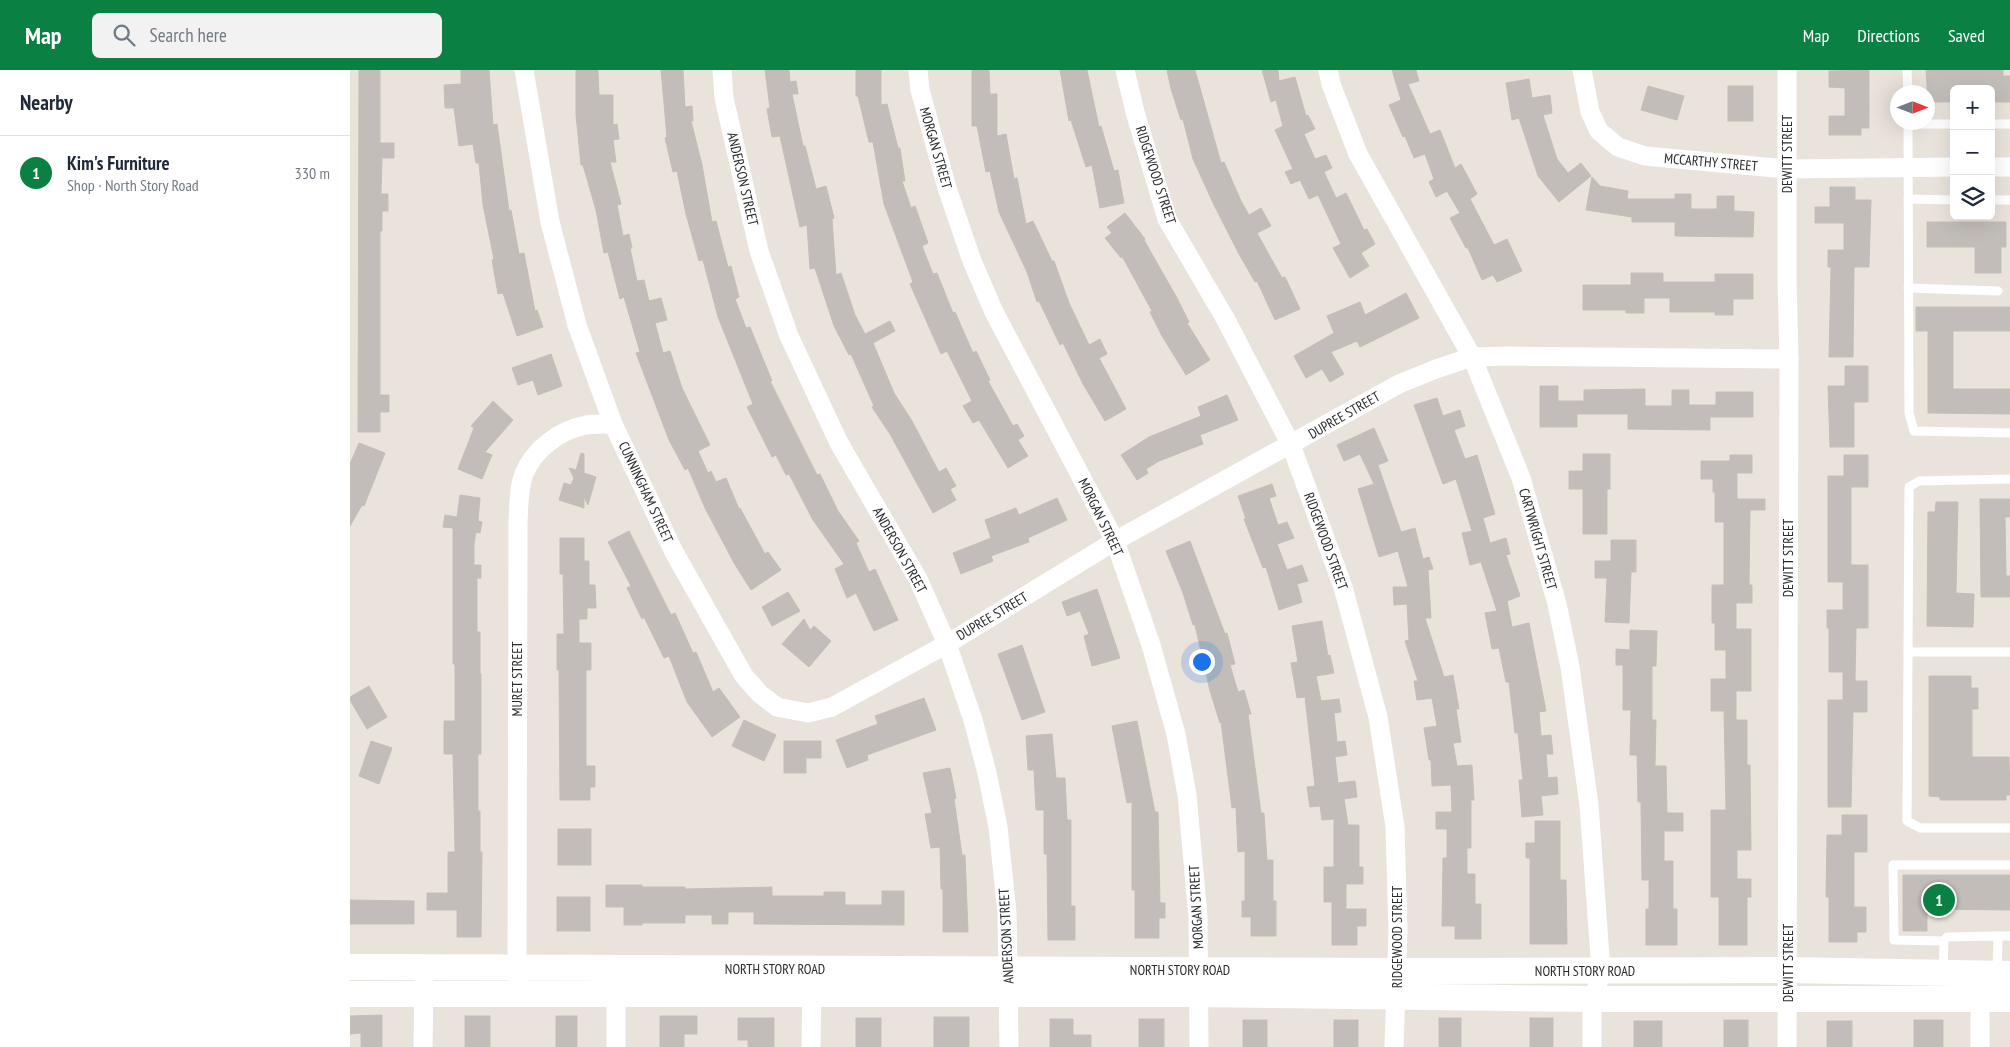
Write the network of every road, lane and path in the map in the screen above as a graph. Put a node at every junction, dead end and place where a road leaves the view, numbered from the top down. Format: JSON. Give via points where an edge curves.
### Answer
{"nodes":[{"id":1,"x":524,"y":70,"type":"edge"},
{"id":2,"x":722,"y":70,"type":"edge"},
{"id":3,"x":918,"y":70,"type":"edge"},
{"id":4,"x":1125,"y":70,"type":"edge"},
{"id":5,"x":1328,"y":70,"type":"edge"},
{"id":6,"x":1582,"y":70,"type":"edge"},
{"id":7,"x":1787,"y":70,"type":"edge"},
{"id":8,"x":1908,"y":70,"type":"edge"},
{"id":9,"x":1908,"y":85,"type":"edge"},
{"id":10,"x":1935,"y":124,"type":"edge"},
{"id":11,"x":1950,"y":124,"type":"edge"},
{"id":12,"x":1995,"y":124,"type":"edge"},
{"id":13,"x":2010,"y":124,"type":"edge"},
{"id":14,"x":1908,"y":130,"type":"edge"},
{"id":15,"x":1950,"y":167,"type":"edge"},
{"id":16,"x":1995,"y":167,"type":"edge"},
{"id":17,"x":2010,"y":167,"type":"edge"},
{"id":18,"x":1908,"y":168,"type":"junction"},
{"id":19,"x":1787,"y":169,"type":"junction"},
{"id":20,"x":1908,"y":200,"type":"junction"},
{"id":21,"x":1950,"y":200,"type":"edge"},
{"id":22,"x":1995,"y":200,"type":"edge"},
{"id":23,"x":2010,"y":200,"type":"edge"},
{"id":24,"x":1908,"y":288,"type":"junction"},
{"id":25,"x":1998,"y":291,"type":"dead end"},
{"id":26,"x":1472,"y":357,"type":"junction"},
{"id":27,"x":1789,"y":359,"type":"junction"},
{"id":28,"x":613,"y":424,"type":"junction"},
{"id":29,"x":2010,"y":433,"type":"edge"},
{"id":30,"x":1291,"y":445,"type":"junction"},
{"id":31,"x":2010,"y":479,"type":"edge"},
{"id":32,"x":1116,"y":542,"type":"junction"},
{"id":33,"x":947,"y":644,"type":"junction"},
{"id":34,"x":1908,"y":652,"type":"junction"},
{"id":35,"x":2010,"y":652,"type":"edge"},
{"id":36,"x":2010,"y":828,"type":"edge"},
{"id":37,"x":2010,"y":865,"type":"edge"},
{"id":38,"x":1996,"y":936,"type":"junction"},
{"id":39,"x":2010,"y":936,"type":"edge"},
{"id":40,"x":1944,"y":941,"type":"junction"},
{"id":41,"x":350,"y":967,"type":"edge"},
{"id":42,"x":425,"y":968,"type":"junction"},
{"id":43,"x":516,"y":969,"type":"junction"},
{"id":44,"x":616,"y":969,"type":"junction"},
{"id":45,"x":1787,"y":970,"type":"junction"},
{"id":46,"x":1397,"y":971,"type":"junction"},
{"id":47,"x":1601,"y":971,"type":"junction"},
{"id":48,"x":812,"y":981,"type":"junction"},
{"id":49,"x":1009,"y":982,"type":"junction"},
{"id":50,"x":1198,"y":982,"type":"junction"},
{"id":51,"x":1943,"y":987,"type":"junction"},
{"id":52,"x":1996,"y":987,"type":"edge"},
{"id":53,"x":350,"y":994,"type":"edge"},
{"id":54,"x":423,"y":994,"type":"junction"},
{"id":55,"x":517,"y":994,"type":"junction"},
{"id":56,"x":616,"y":995,"type":"junction"},
{"id":57,"x":1397,"y":997,"type":"junction"},
{"id":58,"x":1788,"y":998,"type":"junction"},
{"id":59,"x":1593,"y":999,"type":"junction"},
{"id":60,"x":423,"y":1047,"type":"edge"},
{"id":61,"x":616,"y":1047,"type":"edge"},
{"id":62,"x":811,"y":1047,"type":"edge"},
{"id":63,"x":1008,"y":1047,"type":"edge"},
{"id":64,"x":1198,"y":1047,"type":"edge"},
{"id":65,"x":1394,"y":1047,"type":"edge"},
{"id":66,"x":1592,"y":1047,"type":"edge"},
{"id":67,"x":1788,"y":1047,"type":"edge"},
{"id":68,"x":1980,"y":1047,"type":"edge"}],
"edges":[{"from":1,"to":28,"type":"street","name":"CUNNINGHAM STREET","via":[[550,222],[577,325]]},
{"from":2,"to":33,"type":"street","name":"ANDERSON STREET","via":[[724,98],[759,251],[789,336],[839,443],[918,579]]},
{"from":3,"to":32,"type":"street","name":"MORGAN STREET","via":[[920,90],[947,188],[972,262],[994,312]]},
{"from":4,"to":30,"type":"street","name":"RIDGEWOOD STREET","via":[[1167,218],[1226,320]]},
{"from":5,"to":26,"type":"street","name":"CARTWRIGHT STREET","via":[[1358,154]]},
{"from":6,"to":19,"type":"street","name":"MCCARTHY STREET","via":[[1590,112],[1605,139],[1618,147],[1645,156]]},
{"from":7,"to":19,"type":"street","name":"DEWITT STREET"},
{"from":8,"to":9,"type":"lane"},
{"from":10,"to":11,"type":"lane"},
{"from":12,"to":13,"type":"lane"},
{"from":14,"to":18,"type":"lane"},
{"from":15,"to":18,"type":"street","name":"MCCARTHY STREET"},
{"from":16,"to":17,"type":"street"},
{"from":18,"to":19,"type":"street","name":"MCCARTHY STREET"},
{"from":18,"to":20,"type":"lane"},
{"from":19,"to":27,"type":"street","name":"DEWITT STREET"},
{"from":20,"to":21,"type":"lane"},
{"from":20,"to":24,"type":"lane"},
{"from":22,"to":23,"type":"lane"},
{"from":24,"to":25,"type":"lane"},
{"from":24,"to":29,"type":"lane","via":[[1908,413],[1914,431]]},
{"from":26,"to":27,"type":"street","name":"DUPREE STREET"},
{"from":26,"to":30,"type":"street","name":"DUPREE STREET","via":[[1399,384]]},
{"from":26,"to":47,"type":"street","name":"CARTWRIGHT STREET","via":[[1521,478],[1567,649],[1589,805]]},
{"from":27,"to":45,"type":"street","name":"DEWITT STREET"},
{"from":28,"to":33,"type":"street","name":"CUNNINGHAM STREET","via":[[674,552],[744,676],[776,708],[808,713],[832,708]]},
{"from":28,"to":43,"type":"street","name":"MURET STREET","via":[[587,425],[567,431],[549,442],[532,459],[523,475],[518,524]]},
{"from":30,"to":32,"type":"street","name":"DUPREE STREET"},
{"from":30,"to":46,"type":"street","name":"RIDGEWOOD STREET","via":[[1343,586],[1378,717],[1395,827]]},
{"from":31,"to":34,"type":"lane","via":[[1919,481],[1909,487]]},
{"from":32,"to":33,"type":"street","name":"DUPREE STREET"},
{"from":32,"to":50,"type":"street","name":"MORGAN STREET","via":[[1151,645],[1176,734],[1187,795],[1198,917]]},
{"from":33,"to":49,"type":"street","name":"ANDERSON STREET","via":[[974,720],[998,827],[1007,913]]},
{"from":34,"to":35,"type":"lane"},
{"from":34,"to":36,"type":"lane","via":[[1907,821],[1920,828]]},
{"from":37,"to":40,"type":"lane","via":[[1893,865],[1894,940]]},
{"from":38,"to":39,"type":"lane"},
{"from":38,"to":40,"type":"lane","via":[[1956,936],[1947,937]]},
{"from":38,"to":52,"type":"lane"},
{"from":40,"to":51,"type":"lane"},
{"from":41,"to":42,"type":"main road","name":"NORTH STORY ROAD"},
{"from":42,"to":43,"type":"main road","name":"NORTH STORY ROAD"},
{"from":42,"to":54,"type":"street"},
{"from":43,"to":44,"type":"main road","name":"NORTH STORY ROAD"},
{"from":43,"to":55,"type":"street","name":"MURET STREET"},
{"from":44,"to":48,"type":"main road","name":"NORTH STORY ROAD"},
{"from":44,"to":56,"type":"street"},
{"from":45,"to":47,"type":"main road","name":"NORTH STORY ROAD"},
{"from":45,"to":51,"type":"main road","name":"NORTH STORY ROAD"},
{"from":45,"to":58,"type":"street","name":"DEWITT STREET"},
{"from":46,"to":47,"type":"main road","name":"NORTH STORY ROAD"},
{"from":46,"to":50,"type":"main road","name":"NORTH STORY ROAD"},
{"from":46,"to":57,"type":"street","name":"RIDGEWOOD STREET"},
{"from":47,"to":59,"type":"street","name":"CARTWRIGHT STREET"},
{"from":48,"to":49,"type":"main road","name":"NORTH STORY ROAD"},
{"from":48,"to":56,"type":"main road","name":"NORTH STORY ROAD"},
{"from":48,"to":62,"type":"street"},
{"from":49,"to":50,"type":"main road","name":"NORTH STORY ROAD"},
{"from":49,"to":63,"type":"street","name":"ANDERSON STREET"},
{"from":50,"to":57,"type":"main road","name":"NORTH STORY ROAD"},
{"from":50,"to":64,"type":"street","name":"MORGAN STREET"},
{"from":51,"to":52,"type":"main road","name":"NORTH STORY ROAD"},
{"from":51,"to":58,"type":"main road","name":"NORTH STORY ROAD"},
{"from":52,"to":68,"type":"street"},
{"from":53,"to":54,"type":"main road","name":"NORTH STORY ROAD"},
{"from":54,"to":55,"type":"main road","name":"NORTH STORY ROAD"},
{"from":54,"to":60,"type":"street"},
{"from":55,"to":56,"type":"main road","name":"NORTH STORY ROAD"},
{"from":56,"to":61,"type":"street"},
{"from":57,"to":59,"type":"main road","name":"NORTH STORY ROAD"},
{"from":57,"to":65,"type":"street","name":"RIDGEWOOD STREET"},
{"from":58,"to":59,"type":"main road","name":"NORTH STORY ROAD"},
{"from":58,"to":67,"type":"street","name":"DEWITT STREET"},
{"from":59,"to":66,"type":"street","name":"CARTWRIGHT STREET"}]}
